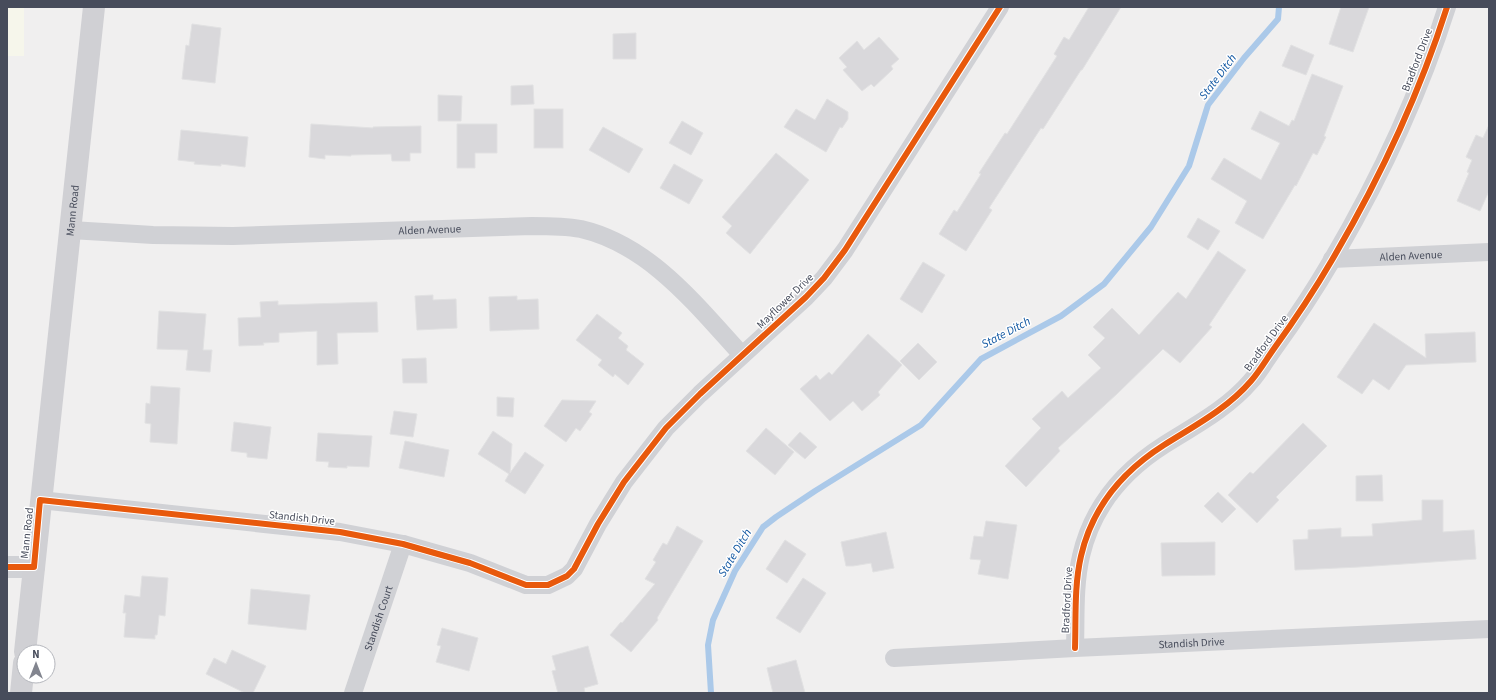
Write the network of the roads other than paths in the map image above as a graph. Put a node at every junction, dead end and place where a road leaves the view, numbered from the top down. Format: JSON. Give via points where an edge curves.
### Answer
{"nodes":[{"id":1,"x":94,"y":7,"type":"edge"},
{"id":2,"x":1000,"y":7,"type":"edge"},
{"id":3,"x":1447,"y":7,"type":"edge"},
{"id":4,"x":70,"y":230,"type":"junction"},
{"id":5,"x":1489,"y":252,"type":"edge"},
{"id":6,"x":1332,"y":259,"type":"junction"},
{"id":7,"x":742,"y":355,"type":"junction"},
{"id":8,"x":40,"y":500,"type":"junction"},
{"id":9,"x":403,"y":544,"type":"junction"},
{"id":10,"x":7,"y":566,"type":"edge"},
{"id":11,"x":34,"y":567,"type":"junction"},
{"id":12,"x":555,"y":583,"type":"joint"},
{"id":13,"x":1489,"y":629,"type":"edge"},
{"id":14,"x":26,"y":644,"type":"edge"},
{"id":15,"x":1075,"y":648,"type":"junction"},
{"id":16,"x":894,"y":658,"type":"dead end"},
{"id":17,"x":353,"y":693,"type":"edge"}],
"edges":[{"from":1,"to":4,"type":"main road","name":"Mann Road"},
{"from":2,"to":7,"type":"street","name":"Mayflower Drive","via":[[845,250],[806,297]]},
{"from":3,"to":6,"type":"street","name":"Bradford Drive","via":[[1402,124],[1382,168]]},
{"from":4,"to":7,"type":"street","name":"Alden Avenue","via":[[233,236],[532,226],[581,229],[609,239],[652,264],[675,284]]},
{"from":4,"to":8,"type":"main road","name":"Mann Road"},
{"from":5,"to":6,"type":"street","name":"Alden Avenue"},
{"from":6,"to":15,"type":"street","name":"Bradford Drive","via":[[1300,312],[1251,381],[1231,401],[1138,463],[1103,503],[1090,528],[1081,556],[1076,588]]},
{"from":7,"to":12,"type":"street","name":"Mayflower Drive","via":[[666,428],[620,488],[574,568]]},
{"from":8,"to":9,"type":"street","name":"Standish Drive","via":[[340,532]]},
{"from":8,"to":11,"type":"main road","name":"Mann Road"},
{"from":9,"to":12,"type":"street","name":"Standish Drive","via":[[470,563],[526,585],[541,586]]},
{"from":9,"to":17,"type":"street","name":"Standish Court"},
{"from":10,"to":11,"type":"street"},
{"from":11,"to":14,"type":"main road","name":"Mann Road"},
{"from":13,"to":15,"type":"street","name":"Standish Drive"},
{"from":15,"to":16,"type":"street","name":"Standish Drive"}]}
